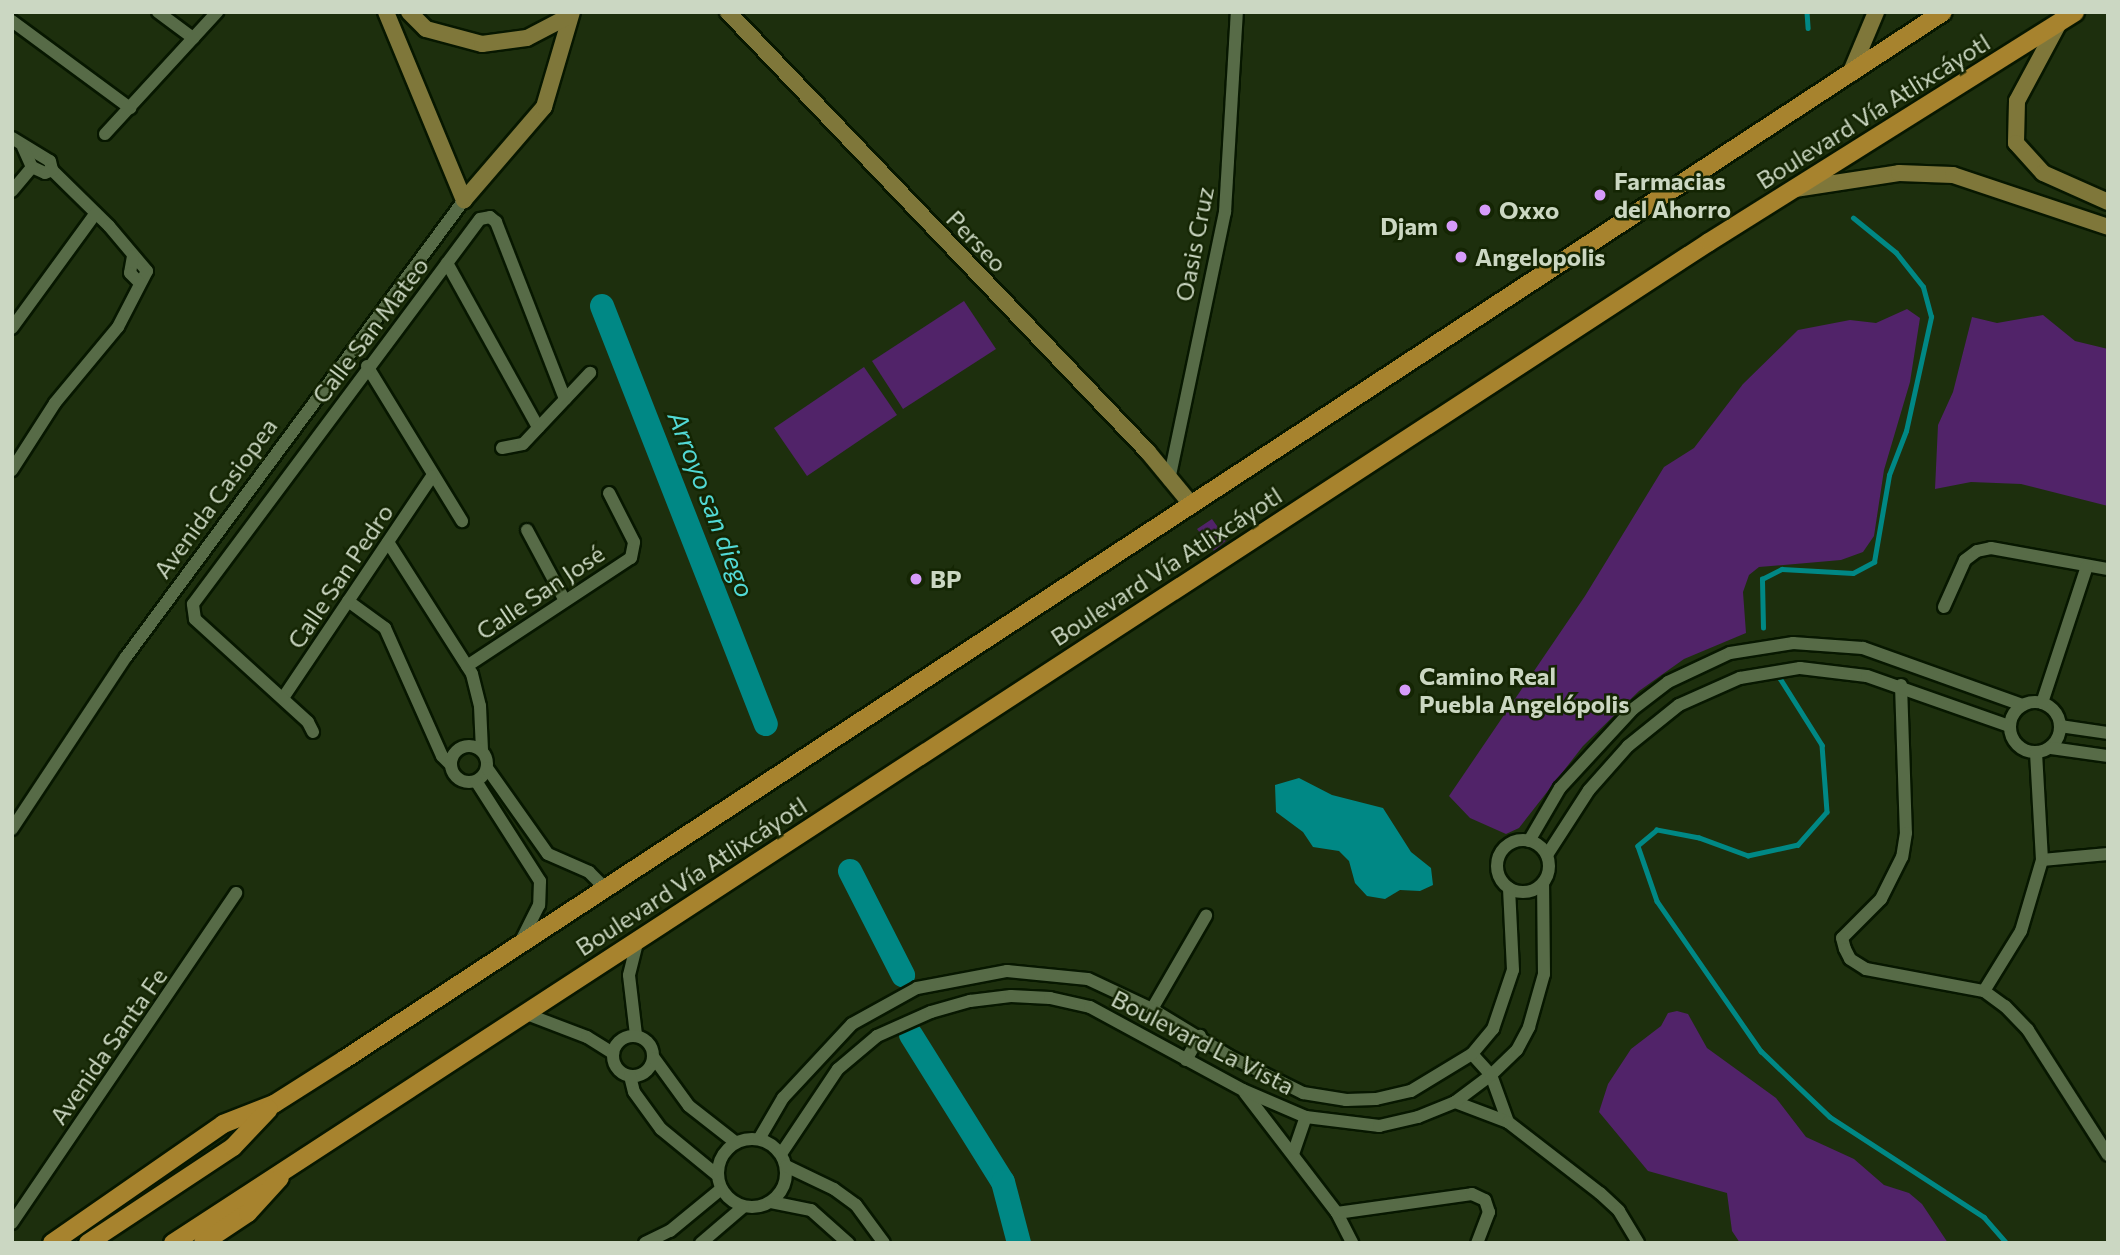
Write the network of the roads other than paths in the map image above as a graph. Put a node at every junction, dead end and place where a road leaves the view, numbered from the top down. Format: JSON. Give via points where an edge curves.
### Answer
{"nodes":[{"id":1,"x":158,"y":12,"type":"edge"},
{"id":2,"x":217,"y":12,"type":"edge"},
{"id":3,"x":386,"y":12,"type":"edge"},
{"id":4,"x":409,"y":12,"type":"edge"},
{"id":5,"x":728,"y":12,"type":"edge"},
{"id":6,"x":1237,"y":12,"type":"edge"},
{"id":7,"x":1876,"y":12,"type":"edge"},
{"id":8,"x":1943,"y":12,"type":"edge"},
{"id":9,"x":570,"y":14,"type":"edge"},
{"id":10,"x":2068,"y":17,"type":"edge"},
{"id":11,"x":12,"y":21,"type":"edge"},
{"id":12,"x":193,"y":38,"type":"junction"},
{"id":13,"x":1848,"y":78,"type":"junction"},
{"id":14,"x":130,"y":107,"type":"junction"},
{"id":15,"x":105,"y":134,"type":"dead end"},
{"id":16,"x":18,"y":143,"type":"edge"},
{"id":17,"x":32,"y":167,"type":"junction"},
{"id":18,"x":52,"y":170,"type":"junction"},
{"id":19,"x":1795,"y":189,"type":"junction"},
{"id":20,"x":12,"y":191,"type":"edge"},
{"id":21,"x":464,"y":200,"type":"junction"},
{"id":22,"x":2108,"y":202,"type":"edge"},
{"id":23,"x":96,"y":213,"type":"junction"},
{"id":24,"x":2108,"y":227,"type":"edge"},
{"id":25,"x":447,"y":263,"type":"junction"},
{"id":26,"x":12,"y":328,"type":"edge"},
{"id":27,"x":366,"y":366,"type":"junction"},
{"id":28,"x":590,"y":373,"type":"dead end"},
{"id":29,"x":565,"y":398,"type":"junction"},
{"id":30,"x":538,"y":428,"type":"junction"},
{"id":31,"x":502,"y":449,"type":"dead end"},
{"id":32,"x":12,"y":470,"type":"edge"},
{"id":33,"x":432,"y":476,"type":"junction"},
{"id":34,"x":1169,"y":480,"type":"junction"},
{"id":35,"x":609,"y":493,"type":"dead end"},
{"id":36,"x":1191,"y":504,"type":"junction"},
{"id":37,"x":462,"y":521,"type":"dead end"},
{"id":38,"x":527,"y":530,"type":"dead end"},
{"id":39,"x":388,"y":542,"type":"junction"},
{"id":40,"x":2087,"y":566,"type":"junction"},
{"id":41,"x":2108,"y":569,"type":"edge"},
{"id":42,"x":564,"y":599,"type":"junction"},
{"id":43,"x":348,"y":601,"type":"junction"},
{"id":44,"x":1944,"y":607,"type":"dead end"},
{"id":45,"x":467,"y":666,"type":"junction"},
{"id":46,"x":1901,"y":685,"type":"junction"},
{"id":47,"x":283,"y":698,"type":"junction"},
{"id":48,"x":2042,"y":703,"type":"junction"},
{"id":49,"x":2022,"y":705,"type":"junction"},
{"id":50,"x":2009,"y":726,"type":"junction"},
{"id":51,"x":2060,"y":726,"type":"junction"},
{"id":52,"x":313,"y":733,"type":"dead end"},
{"id":53,"x":2108,"y":733,"type":"edge"},
{"id":54,"x":2052,"y":748,"type":"junction"},
{"id":55,"x":482,"y":750,"type":"junction"},
{"id":56,"x":2036,"y":753,"type":"junction"},
{"id":57,"x":2108,"y":755,"type":"edge"},
{"id":58,"x":450,"y":764,"type":"junction"},
{"id":59,"x":487,"y":768,"type":"junction"},
{"id":60,"x":476,"y":781,"type":"junction"},
{"id":61,"x":12,"y":829,"type":"edge"},
{"id":62,"x":1529,"y":841,"type":"junction"},
{"id":63,"x":2108,"y":854,"type":"edge"},
{"id":64,"x":1547,"y":855,"type":"junction"},
{"id":65,"x":2042,"y":860,"type":"junction"},
{"id":66,"x":1543,"y":884,"type":"junction"},
{"id":67,"x":1509,"y":888,"type":"junction"},
{"id":68,"x":606,"y":889,"type":"junction"},
{"id":69,"x":236,"y":893,"type":"dead end"},
{"id":70,"x":1206,"y":916,"type":"dead end"},
{"id":71,"x":638,"y":940,"type":"junction"},
{"id":72,"x":520,"y":945,"type":"junction"},
{"id":73,"x":1984,"y":991,"type":"junction"},
{"id":74,"x":1152,"y":1009,"type":"junction"},
{"id":75,"x":524,"y":1013,"type":"junction"},
{"id":76,"x":636,"y":1035,"type":"junction"},
{"id":77,"x":1200,"y":1036,"type":"junction"},
{"id":78,"x":613,"y":1053,"type":"junction"},
{"id":79,"x":1472,"y":1054,"type":"junction"},
{"id":80,"x":654,"y":1058,"type":"junction"},
{"id":81,"x":1186,"y":1060,"type":"junction"},
{"id":82,"x":630,"y":1076,"type":"junction"},
{"id":83,"x":1491,"y":1076,"type":"junction"},
{"id":84,"x":1243,"y":1090,"type":"junction"},
{"id":85,"x":1455,"y":1102,"type":"junction"},
{"id":86,"x":274,"y":1104,"type":"junction"},
{"id":87,"x":1306,"y":1117,"type":"junction"},
{"id":88,"x":1508,"y":1122,"type":"junction"},
{"id":89,"x":759,"y":1139,"type":"junction"},
{"id":90,"x":735,"y":1142,"type":"junction"},
{"id":91,"x":1293,"y":1154,"type":"junction"},
{"id":92,"x":2108,"y":1155,"type":"edge"},
{"id":93,"x":784,"y":1160,"type":"junction"},
{"id":94,"x":288,"y":1166,"type":"junction"},
{"id":95,"x":717,"y":1175,"type":"junction"},
{"id":96,"x":721,"y":1189,"type":"junction"},
{"id":97,"x":771,"y":1202,"type":"junction"},
{"id":98,"x":743,"y":1207,"type":"junction"},
{"id":99,"x":1337,"y":1213,"type":"junction"},
{"id":100,"x":12,"y":1223,"type":"edge"},
{"id":101,"x":52,"y":1243,"type":"edge"},
{"id":102,"x":88,"y":1243,"type":"edge"},
{"id":103,"x":173,"y":1243,"type":"edge"},
{"id":104,"x":203,"y":1243,"type":"edge"},
{"id":105,"x":645,"y":1243,"type":"edge"},
{"id":106,"x":701,"y":1243,"type":"edge"},
{"id":107,"x":848,"y":1243,"type":"edge"},
{"id":108,"x":884,"y":1243,"type":"edge"},
{"id":109,"x":1352,"y":1243,"type":"edge"},
{"id":110,"x":1477,"y":1243,"type":"edge"},
{"id":111,"x":1638,"y":1243,"type":"edge"}],
"edges":[{"from":1,"to":12,"type":"street"},
{"from":2,"to":12,"type":"street"},
{"from":3,"to":21,"type":"street"},
{"from":4,"to":9,"type":"street","via":[[426,29],[482,44],[527,38]]},
{"from":5,"to":34,"type":"street","name":"Perseo"},
{"from":6,"to":34,"type":"street","name":"Oasis Cruz","via":[[1225,212]]},
{"from":7,"to":13,"type":"street"},
{"from":8,"to":13,"type":"main road","name":"Boulevard Vía Atlixcáyotl"},
{"from":9,"to":21,"type":"street","via":[[544,107]]},
{"from":10,"to":19,"type":"main road","name":"Boulevard Vía Atlixcáyotl"},
{"from":10,"to":22,"type":"street","via":[[2017,101],[2015,143],[2043,173]]},
{"from":11,"to":14,"type":"street"},
{"from":12,"to":14,"type":"street"},
{"from":13,"to":36,"type":"main road","name":"Boulevard Vía Atlixcáyotl"},
{"from":14,"to":15,"type":"street"},
{"from":16,"to":17,"type":"street"},
{"from":16,"to":18,"type":"street","via":[[38,150],[51,161]]},
{"from":17,"to":18,"type":"street","via":[[45,173]]},
{"from":17,"to":20,"type":"street"},
{"from":18,"to":23,"type":"street"},
{"from":19,"to":24,"type":"street","via":[[1899,173],[1953,175]]},
{"from":19,"to":71,"type":"main road","name":"Boulevard Vía Atlixcáyotl"},
{"from":21,"to":61,"type":"street","name":"Avenida Casiopea","via":[[142,634]]},
{"from":23,"to":26,"type":"street"},
{"from":23,"to":32,"type":"street","via":[[147,271],[118,327],[55,403]]},
{"from":25,"to":27,"type":"street","name":"Calle San Mateo"},
{"from":25,"to":29,"type":"street","name":"Calle San Mateo","via":[[480,219],[490,217],[496,222]]},
{"from":25,"to":30,"type":"street"},
{"from":27,"to":33,"type":"street"},
{"from":27,"to":47,"type":"street","name":"Calle San Mateo","via":[[193,604],[192,612]]},
{"from":28,"to":29,"type":"street"},
{"from":29,"to":30,"type":"street"},
{"from":30,"to":31,"type":"street","via":[[523,444]]},
{"from":33,"to":37,"type":"street"},
{"from":33,"to":39,"type":"street","name":"Calle San Pedro"},
{"from":34,"to":36,"type":"street","name":"Perseo"},
{"from":35,"to":42,"type":"street","name":"Calle San José","via":[[635,552]]},
{"from":36,"to":68,"type":"main road","name":"Boulevard Vía Atlixcáyotl"},
{"from":38,"to":42,"type":"street"},
{"from":39,"to":43,"type":"street","name":"Calle San Pedro"},
{"from":39,"to":45,"type":"street"},
{"from":40,"to":41,"type":"street"},
{"from":40,"to":44,"type":"street","via":[[1991,548],[1977,551],[1965,560]]},
{"from":40,"to":48,"type":"street"},
{"from":42,"to":45,"type":"street","name":"Calle San José"},
{"from":43,"to":47,"type":"street","name":"Calle San Pedro"},
{"from":43,"to":58,"type":"street","via":[[384,628],[442,757]]},
{"from":45,"to":55,"type":"street","via":[[479,696]]},
{"from":46,"to":50,"type":"street"},
{"from":46,"to":64,"type":"street","via":[[1800,668],[1773,670],[1710,689],[1679,705],[1629,746],[1589,790]]},
{"from":46,"to":73,"type":"street","via":[[1906,833],[1902,856],[1881,899],[1842,938],[1850,959],[1866,969]]},
{"from":47,"to":52,"type":"street"},
{"from":48,"to":49,"type":"street"},
{"from":48,"to":51,"type":"street","via":[[2056,714]]},
{"from":49,"to":50,"type":"street"},
{"from":49,"to":62,"type":"street","via":[[1863,648],[1793,643],[1730,653],[1668,682],[1633,709],[1560,788]]},
{"from":50,"to":56,"type":"street","via":[[2011,739],[2022,750]]},
{"from":51,"to":53,"type":"street"},
{"from":51,"to":54,"type":"street"},
{"from":54,"to":56,"type":"street"},
{"from":54,"to":57,"type":"street"},
{"from":55,"to":58,"type":"street","via":[[466,745],[458,749]]},
{"from":55,"to":59,"type":"street"},
{"from":56,"to":65,"type":"street"},
{"from":58,"to":60,"type":"street","via":[[458,779]]},
{"from":59,"to":60,"type":"street"},
{"from":59,"to":68,"type":"street","via":[[548,854],[589,872]]},
{"from":60,"to":72,"type":"street","via":[[540,881],[539,905]]},
{"from":62,"to":64,"type":"street"},
{"from":62,"to":67,"type":"street","via":[[1517,841],[1499,855],[1498,873]]},
{"from":63,"to":65,"type":"street"},
{"from":64,"to":66,"type":"street","via":[[1549,870]]},
{"from":65,"to":73,"type":"street","via":[[2021,931]]},
{"from":66,"to":67,"type":"street","via":[[1527,892]]},
{"from":66,"to":83,"type":"street","name":"Boulevard La Vista","via":[[1545,945],[1537,1004],[1517,1050]]},
{"from":67,"to":79,"type":"street","name":"Boulevard La Vista","via":[[1513,970],[1493,1029]]},
{"from":68,"to":72,"type":"main road","name":"Boulevard Vía Atlixcáyotl"},
{"from":69,"to":100,"type":"street","name":"Avenida Santa Fe"},
{"from":70,"to":74,"type":"street"},
{"from":71,"to":75,"type":"main road","name":"Boulevard Vía Atlixcáyotl"},
{"from":71,"to":76,"type":"street","via":[[629,975]]},
{"from":72,"to":86,"type":"main road","name":"Boulevard Vía Atlixcáyotl"},
{"from":73,"to":92,"type":"street","via":[[2028,1030]]},
{"from":74,"to":77,"type":"street","name":"Boulevard La Vista"},
{"from":74,"to":89,"type":"street","name":"Boulevard La Vista","via":[[1088,979],[1053,973],[1007,971],[917,988],[852,1024],[834,1041],[783,1098]]},
{"from":75,"to":78,"type":"street","via":[[587,1037]]},
{"from":75,"to":94,"type":"main road","name":"Boulevard Vía Atlixcáyotl"},
{"from":76,"to":78,"type":"street","via":[[621,1039]]},
{"from":76,"to":80,"type":"street","via":[[650,1043]]},
{"from":77,"to":79,"type":"street","name":"Boulevard La Vista","via":[[1303,1093],[1346,1100],[1376,1100],[1411,1091]]},
{"from":77,"to":81,"type":"street"},
{"from":78,"to":82,"type":"street","via":[[617,1068]]},
{"from":79,"to":83,"type":"street"},
{"from":80,"to":82,"type":"street","via":[[646,1072]]},
{"from":80,"to":90,"type":"street","via":[[689,1106]]},
{"from":81,"to":84,"type":"street","name":"Boulevard La Vista"},
{"from":81,"to":93,"type":"street","name":"Boulevard La Vista","via":[[1090,1007],[1050,998],[970,1001],[877,1036],[838,1069]]},
{"from":82,"to":95,"type":"street","via":[[634,1092],[661,1129]]},
{"from":83,"to":85,"type":"street","name":"Boulevard La Vista"},
{"from":83,"to":88,"type":"street"},
{"from":84,"to":87,"type":"street","name":"Boulevard La Vista"},
{"from":84,"to":91,"type":"street"},
{"from":85,"to":87,"type":"street","name":"Boulevard La Vista","via":[[1379,1126]]},
{"from":85,"to":88,"type":"street"},
{"from":86,"to":101,"type":"main road","name":"Boulevard Vía Atlixcáyotl","via":[[223,1124]]},
{"from":86,"to":102,"type":"main road","name":"Boulevard Vía Atlixcáyotl","via":[[233,1147]]},
{"from":87,"to":91,"type":"street"},
{"from":88,"to":111,"type":"street","via":[[1619,1211]]},
{"from":89,"to":90,"type":"street"},
{"from":89,"to":93,"type":"street"},
{"from":90,"to":95,"type":"street","via":[[719,1162]]},
{"from":91,"to":99,"type":"street"},
{"from":93,"to":97,"type":"street","via":[[781,1192]]},
{"from":93,"to":108,"type":"street","via":[[856,1205]]},
{"from":94,"to":103,"type":"main road","name":"Boulevard Vía Atlixcáyotl"},
{"from":94,"to":104,"type":"main road","name":"Boulevard Vía Atlixcáyotl","via":[[248,1213]]},
{"from":95,"to":96,"type":"street"},
{"from":96,"to":98,"type":"street"},
{"from":96,"to":105,"type":"street","via":[[670,1231]]},
{"from":97,"to":98,"type":"street"},
{"from":97,"to":107,"type":"street","via":[[811,1210]]},
{"from":98,"to":106,"type":"street"},
{"from":99,"to":109,"type":"street"},
{"from":99,"to":110,"type":"street","via":[[1472,1194],[1485,1199],[1489,1212]]}]}
